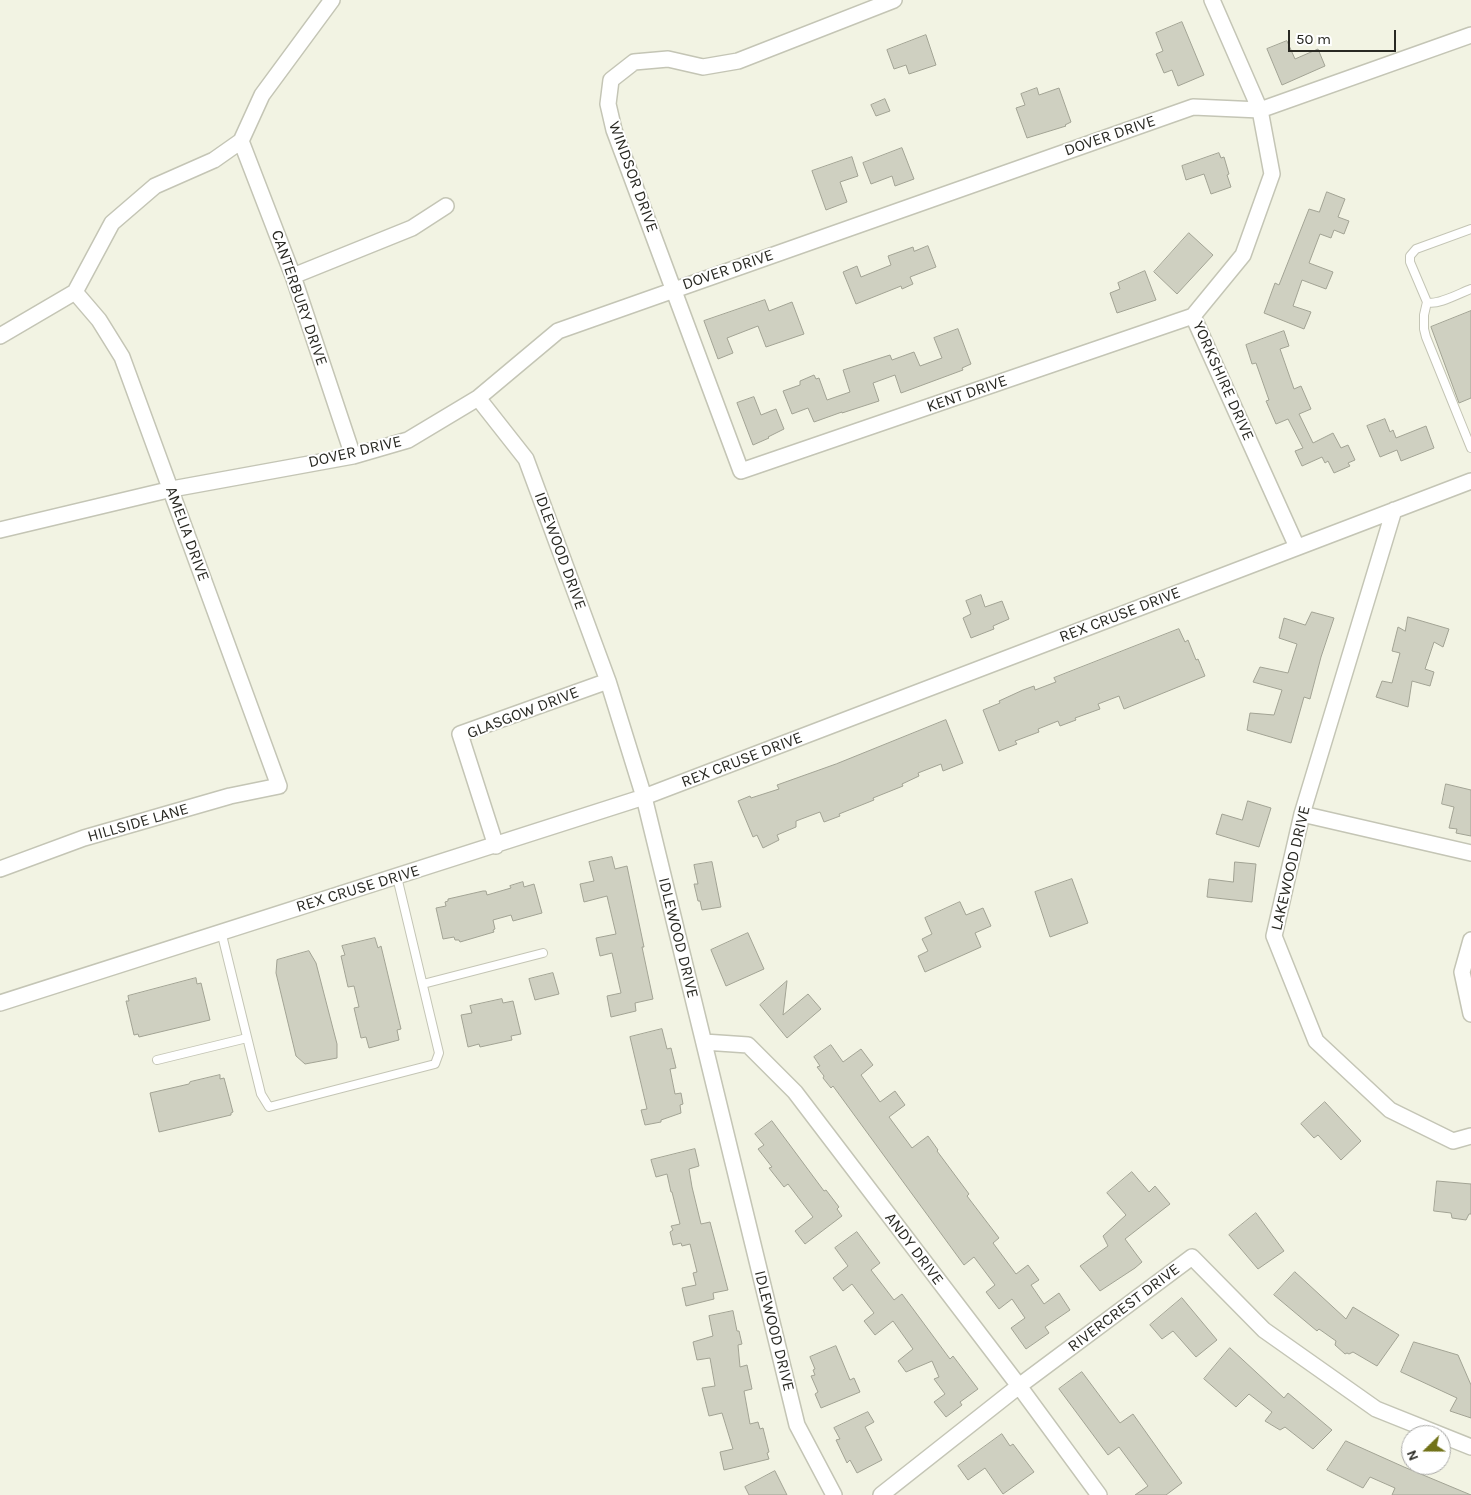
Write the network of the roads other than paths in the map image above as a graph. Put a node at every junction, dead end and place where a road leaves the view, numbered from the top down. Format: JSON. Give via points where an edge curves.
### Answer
{"nodes":[{"id":1,"x":332,"y":0,"type":"edge"},
{"id":2,"x":894,"y":0,"type":"edge"},
{"id":3,"x":1212,"y":0,"type":"edge"},
{"id":4,"x":1471,"y":35,"type":"edge"},
{"id":5,"x":1260,"y":110,"type":"junction"},
{"id":6,"x":241,"y":141,"type":"junction"},
{"id":7,"x":446,"y":206,"type":"dead end"},
{"id":8,"x":1471,"y":229,"type":"edge"},
{"id":9,"x":293,"y":276,"type":"junction"},
{"id":10,"x":674,"y":289,"type":"junction"},
{"id":11,"x":1471,"y":289,"type":"edge"},
{"id":12,"x":75,"y":292,"type":"junction"},
{"id":13,"x":1427,"y":302,"type":"junction"},
{"id":14,"x":1193,"y":316,"type":"junction"},
{"id":15,"x":0,"y":336,"type":"edge"},
{"id":16,"x":478,"y":398,"type":"junction"},
{"id":17,"x":1467,"y":429,"type":"edge"},
{"id":18,"x":1471,"y":448,"type":"edge"},
{"id":19,"x":353,"y":456,"type":"junction"},
{"id":20,"x":741,"y":471,"type":"joint"},
{"id":21,"x":1471,"y":481,"type":"edge"},
{"id":22,"x":172,"y":489,"type":"junction"},
{"id":23,"x":1394,"y":510,"type":"junction"},
{"id":24,"x":0,"y":530,"type":"edge"},
{"id":25,"x":1297,"y":547,"type":"junction"},
{"id":26,"x":608,"y":681,"type":"junction"},
{"id":27,"x":280,"y":786,"type":"joint"},
{"id":28,"x":644,"y":798,"type":"junction"},
{"id":29,"x":1302,"y":814,"type":"junction"},
{"id":30,"x":496,"y":846,"type":"junction"},
{"id":31,"x":1471,"y":853,"type":"edge"},
{"id":32,"x":0,"y":869,"type":"edge"},
{"id":33,"x":397,"y":877,"type":"junction"},
{"id":34,"x":221,"y":931,"type":"junction"},
{"id":35,"x":1471,"y":940,"type":"edge"},
{"id":36,"x":543,"y":952,"type":"dead end"},
{"id":37,"x":423,"y":984,"type":"junction"},
{"id":38,"x":0,"y":1003,"type":"edge"},
{"id":39,"x":1471,"y":1014,"type":"edge"},
{"id":40,"x":247,"y":1038,"type":"junction"},
{"id":41,"x":704,"y":1042,"type":"junction"},
{"id":42,"x":157,"y":1060,"type":"dead end"},
{"id":43,"x":1471,"y":1136,"type":"edge"},
{"id":44,"x":1019,"y":1386,"type":"junction"},
{"id":45,"x":1471,"y":1447,"type":"edge"},
{"id":46,"x":834,"y":1495,"type":"edge"},
{"id":47,"x":881,"y":1495,"type":"edge"},
{"id":48,"x":1099,"y":1495,"type":"edge"}],
"edges":[{"from":1,"to":6,"type":"street","via":[[262,95]]},
{"from":2,"to":10,"type":"street","name":"WINDSOR DRIVE","via":[[738,60],[703,67],[668,59],[634,62],[611,80],[608,104],[614,130]]},
{"from":3,"to":5,"type":"street","name":"YORKSHIRE DRIVE"},
{"from":4,"to":5,"type":"street","name":"DOVER DRIVE"},
{"from":5,"to":10,"type":"street","name":"DOVER DRIVE","via":[[1193,107]]},
{"from":5,"to":14,"type":"street","name":"YORKSHIRE DRIVE","via":[[1272,174],[1243,255]]},
{"from":6,"to":9,"type":"street","name":"CANTERBURY DRIVE"},
{"from":6,"to":12,"type":"street","via":[[214,160],[155,186],[112,223]]},
{"from":7,"to":9,"type":"street","via":[[412,228]]},
{"from":8,"to":13,"type":"lane","via":[[1412,252],[1410,262]]},
{"from":9,"to":19,"type":"street","name":"CANTERBURY DRIVE"},
{"from":10,"to":16,"type":"street","name":"DOVER DRIVE","via":[[558,331]]},
{"from":10,"to":20,"type":"street","name":"WINDSOR DRIVE"},
{"from":11,"to":13,"type":"lane","via":[[1438,302]]},
{"from":12,"to":15,"type":"street"},
{"from":12,"to":22,"type":"street","name":"AMELIA DRIVE","via":[[99,320],[122,357]]},
{"from":13,"to":17,"type":"lane","via":[[1424,329]]},
{"from":14,"to":20,"type":"street","name":"KENT DRIVE"},
{"from":14,"to":25,"type":"street","name":"YORKSHIRE DRIVE"},
{"from":16,"to":19,"type":"street","name":"DOVER DRIVE","via":[[408,440]]},
{"from":16,"to":26,"type":"street","name":"IDLEWOOD DRIVE","via":[[526,459]]},
{"from":17,"to":18,"type":"lane"},
{"from":19,"to":22,"type":"street","name":"DOVER DRIVE"},
{"from":21,"to":23,"type":"street","name":"REX CRUSE DRIVE"},
{"from":22,"to":24,"type":"street","name":"DOVER DRIVE"},
{"from":22,"to":27,"type":"street","name":"AMELIA DRIVE"},
{"from":23,"to":25,"type":"street","name":"REX CRUSE DRIVE"},
{"from":23,"to":29,"type":"street","name":"LAKEWOOD DRIVE"},
{"from":25,"to":28,"type":"street","name":"REX CRUSE DRIVE"},
{"from":26,"to":28,"type":"street","name":"IDLEWOOD DRIVE"},
{"from":26,"to":30,"type":"street","name":"GLASGOW DRIVE","via":[[460,734]]},
{"from":27,"to":32,"type":"street","name":"HILLSIDE LANE","via":[[230,796],[84,838]]},
{"from":28,"to":30,"type":"street","name":"REX CRUSE DRIVE"},
{"from":28,"to":41,"type":"street","name":"IDLEWOOD DRIVE"},
{"from":29,"to":31,"type":"street"},
{"from":29,"to":43,"type":"street","name":"LAKEWOOD DRIVE","via":[[1274,936],[1316,1040],[1390,1110],[1453,1141]]},
{"from":30,"to":33,"type":"street","name":"REX CRUSE DRIVE"},
{"from":33,"to":34,"type":"street","name":"REX CRUSE DRIVE"},
{"from":33,"to":37,"type":"lane"},
{"from":34,"to":38,"type":"street","name":"REX CRUSE DRIVE"},
{"from":34,"to":40,"type":"lane"},
{"from":35,"to":39,"type":"street","via":[[1462,972]]},
{"from":36,"to":37,"type":"lane"},
{"from":37,"to":40,"type":"lane","via":[[439,1053],[435,1064],[269,1107],[261,1094]]},
{"from":40,"to":42,"type":"lane"},
{"from":41,"to":44,"type":"street","name":"ANDY DRIVE","via":[[748,1045],[795,1092]]},
{"from":41,"to":46,"type":"street","name":"IDLEWOOD DRIVE","via":[[797,1425]]},
{"from":44,"to":45,"type":"street","name":"RIVERCREST DRIVE","via":[[1192,1257],[1264,1330],[1376,1409]]},
{"from":44,"to":47,"type":"street","name":"RIVERCREST DRIVE"},
{"from":44,"to":48,"type":"street","name":"ANDY DRIVE"}]}
